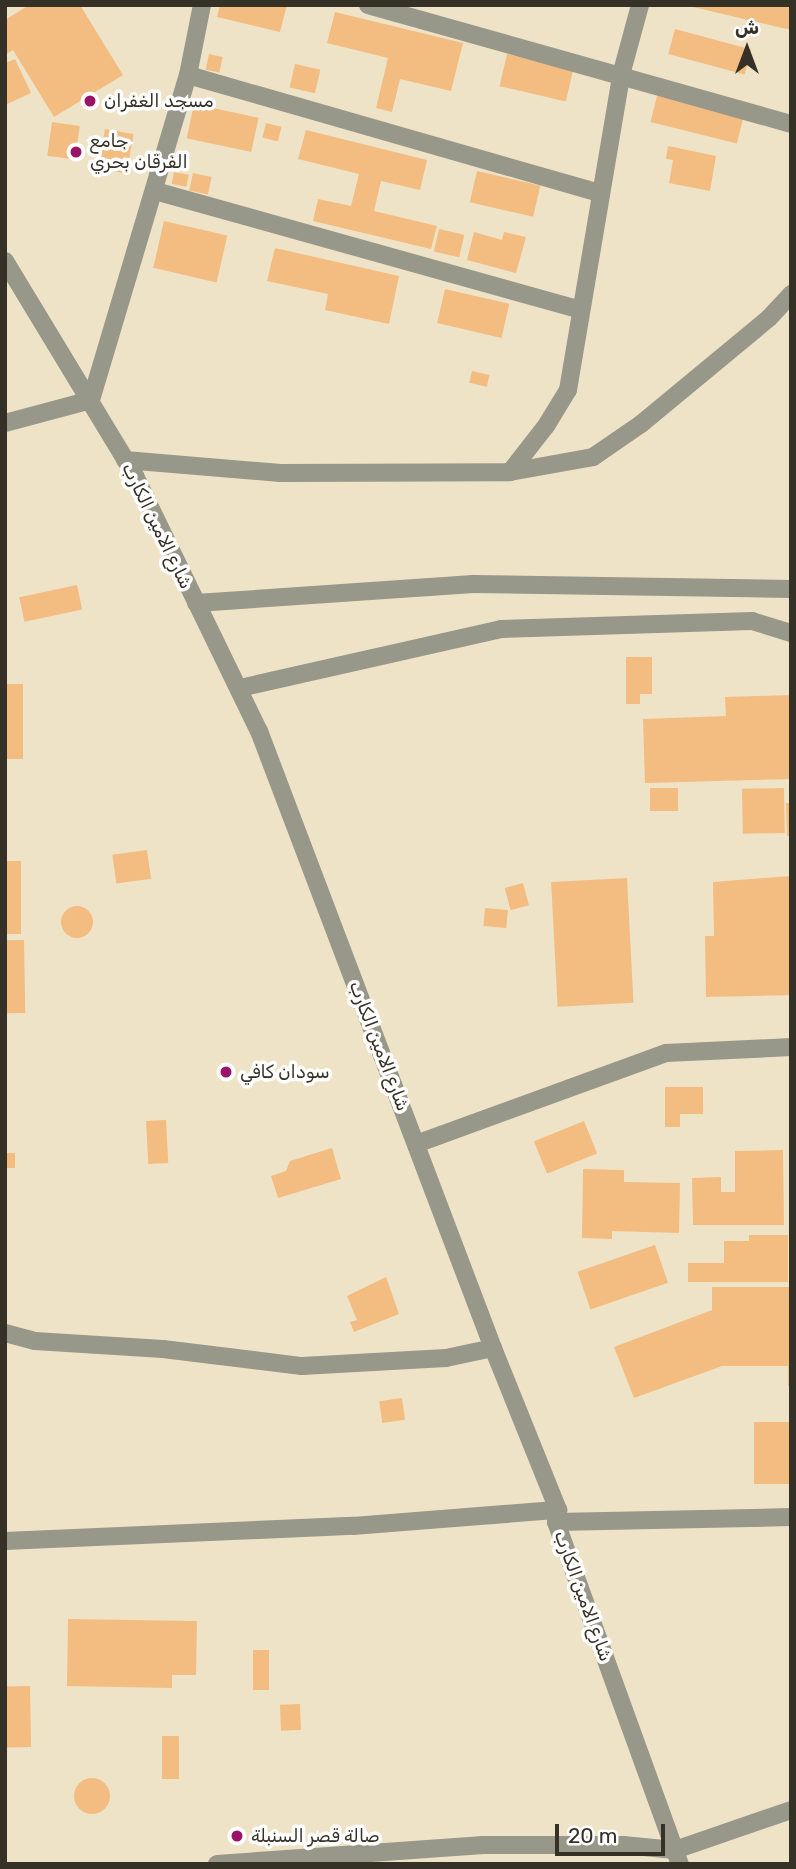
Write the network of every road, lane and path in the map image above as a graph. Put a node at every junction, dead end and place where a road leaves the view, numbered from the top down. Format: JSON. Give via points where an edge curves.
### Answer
{"nodes":[{"id":1,"x":202,"y":5,"type":"edge"},
{"id":2,"x":368,"y":5,"type":"edge"},
{"id":3,"x":640,"y":5,"type":"edge"},
{"id":4,"x":188,"y":75,"type":"junction"},
{"id":5,"x":621,"y":75,"type":"junction"},
{"id":6,"x":791,"y":124,"type":"edge"},
{"id":7,"x":155,"y":191,"type":"junction"},
{"id":8,"x":600,"y":193,"type":"junction"},
{"id":9,"x":5,"y":261,"type":"edge"},
{"id":10,"x":791,"y":293,"type":"edge"},
{"id":11,"x":580,"y":310,"type":"junction"},
{"id":12,"x":92,"y":400,"type":"junction"},
{"id":13,"x":5,"y":423,"type":"edge"},
{"id":14,"x":125,"y":460,"type":"junction"},
{"id":15,"x":510,"y":472,"type":"junction"},
{"id":16,"x":791,"y":589,"type":"edge"},
{"id":17,"x":195,"y":603,"type":"junction"},
{"id":18,"x":791,"y":633,"type":"edge"},
{"id":19,"x":240,"y":688,"type":"junction"},
{"id":20,"x":791,"y":1047,"type":"edge"},
{"id":21,"x":416,"y":1144,"type":"junction"},
{"id":22,"x":5,"y":1333,"type":"edge"},
{"id":23,"x":493,"y":1348,"type":"junction"},
{"id":24,"x":557,"y":1516,"type":"junction"},
{"id":25,"x":791,"y":1517,"type":"edge"},
{"id":26,"x":5,"y":1541,"type":"edge"},
{"id":27,"x":791,"y":1810,"type":"edge"},
{"id":28,"x":677,"y":1857,"type":"edge"},
{"id":29,"x":217,"y":1864,"type":"edge"}],
"edges":[{"from":1,"to":4,"type":"street"},
{"from":2,"to":5,"type":"street"},
{"from":3,"to":5,"type":"street"},
{"from":4,"to":7,"type":"street"},
{"from":4,"to":8,"type":"street"},
{"from":5,"to":6,"type":"street"},
{"from":5,"to":8,"type":"street"},
{"from":7,"to":11,"type":"street"},
{"from":7,"to":12,"type":"street"},
{"from":8,"to":11,"type":"street"},
{"from":9,"to":12,"type":"street","name":"شارع الامين الكارب"},
{"from":10,"to":15,"type":"street","via":[[769,318],[652,415],[593,457]]},
{"from":11,"to":15,"type":"street","via":[[568,390]]},
{"from":12,"to":13,"type":"street"},
{"from":12,"to":14,"type":"street","name":"شارع الامين الكارب"},
{"from":14,"to":15,"type":"street","via":[[280,473]]},
{"from":14,"to":17,"type":"street","name":"شارع الامين الكارب"},
{"from":16,"to":17,"type":"street","via":[[473,584]]},
{"from":17,"to":19,"type":"street","name":"شارع الامين الكارب"},
{"from":18,"to":19,"type":"street","via":[[751,621],[501,629]]},
{"from":19,"to":21,"type":"street","name":"شارع الامين الكارب"},
{"from":20,"to":21,"type":"street","via":[[666,1053]]},
{"from":21,"to":23,"type":"street","name":"شارع الامين الكارب"},
{"from":22,"to":23,"type":"street","via":[[35,1340],[302,1366],[446,1358]]},
{"from":23,"to":24,"type":"street","name":"شارع الامين الكارب"},
{"from":24,"to":25,"type":"street"},
{"from":24,"to":26,"type":"street"},
{"from":24,"to":28,"type":"street","name":"شارع الامين الكارب"},
{"from":27,"to":28,"type":"street"},
{"from":28,"to":29,"type":"street","via":[[623,1845],[483,1845]]}]}
